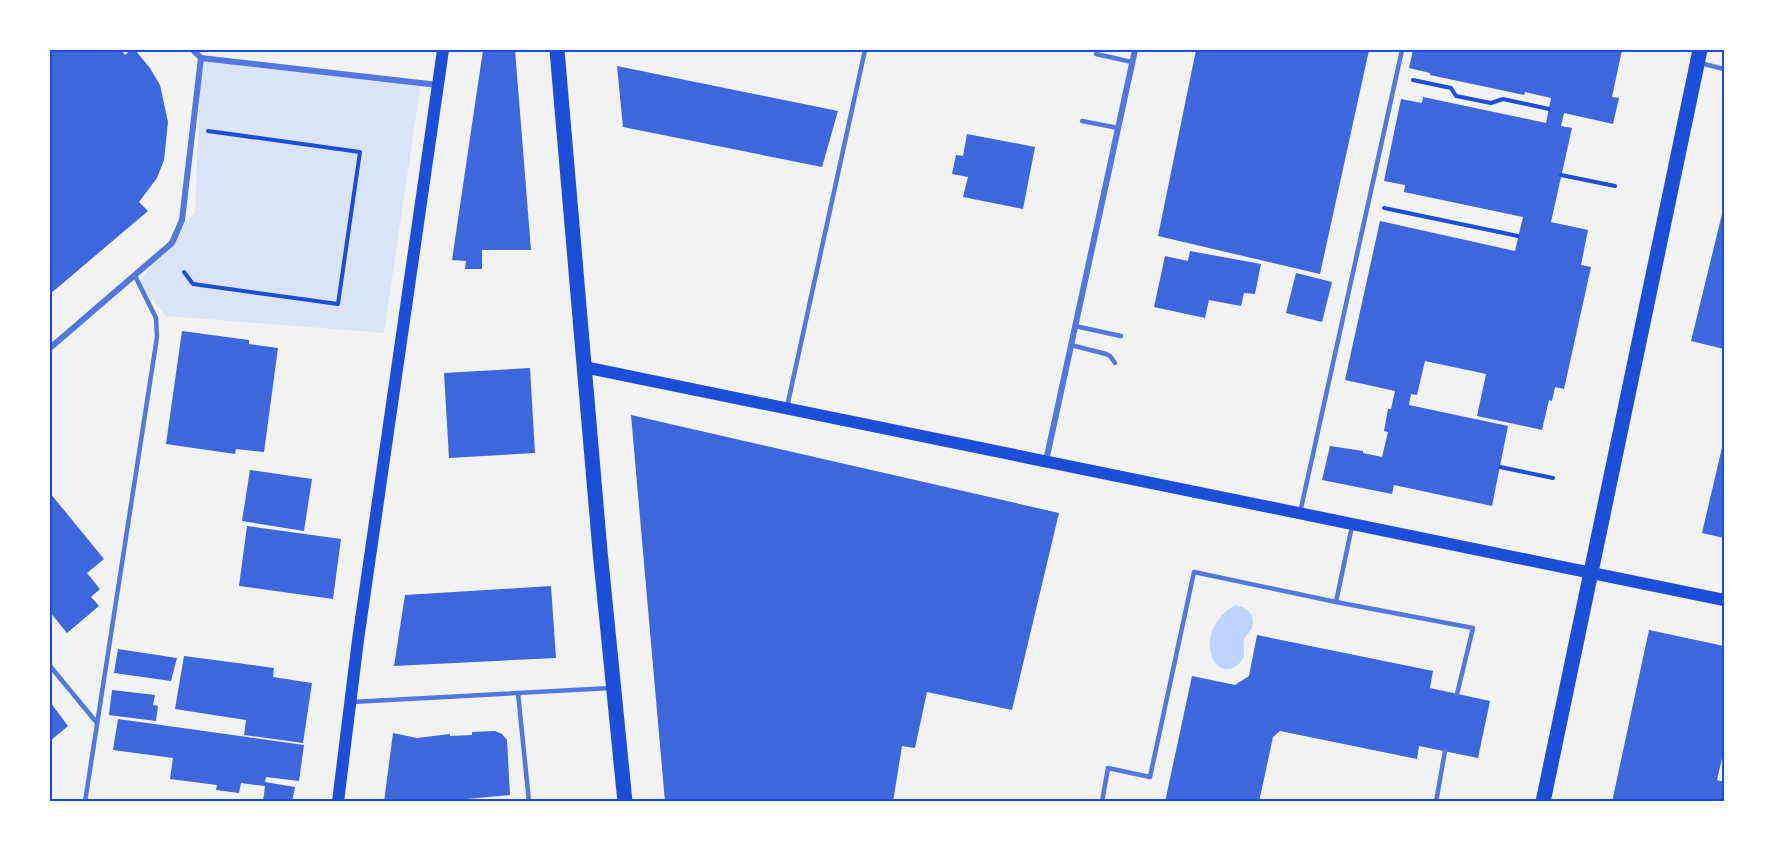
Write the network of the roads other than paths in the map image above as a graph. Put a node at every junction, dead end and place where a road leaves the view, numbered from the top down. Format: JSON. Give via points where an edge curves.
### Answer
{"nodes":[{"id":1,"x":193,"y":50,"type":"edge"},
{"id":2,"x":202,"y":50,"type":"edge"},
{"id":3,"x":443,"y":50,"type":"edge"},
{"id":4,"x":557,"y":50,"type":"edge"},
{"id":5,"x":865,"y":50,"type":"edge"},
{"id":6,"x":1135,"y":50,"type":"edge"},
{"id":7,"x":1402,"y":50,"type":"edge"},
{"id":8,"x":1096,"y":54,"type":"dead end"},
{"id":9,"x":1699,"y":56,"type":"edge"},
{"id":10,"x":201,"y":58,"type":"junction"},
{"id":11,"x":1132,"y":62,"type":"junction"},
{"id":12,"x":1725,"y":69,"type":"edge"},
{"id":13,"x":438,"y":85,"type":"junction"},
{"id":14,"x":1082,"y":121,"type":"dead end"},
{"id":15,"x":1118,"y":128,"type":"junction"},
{"id":16,"x":135,"y":276,"type":"junction"},
{"id":17,"x":1075,"y":326,"type":"junction"},
{"id":18,"x":1122,"y":336,"type":"dead end"},
{"id":19,"x":1071,"y":345,"type":"junction"},
{"id":20,"x":50,"y":348,"type":"edge"},
{"id":21,"x":1115,"y":363,"type":"dead end"},
{"id":22,"x":584,"y":367,"type":"junction"},
{"id":23,"x":787,"y":408,"type":"junction"},
{"id":24,"x":1046,"y":461,"type":"junction"},
{"id":25,"x":1300,"y":513,"type":"junction"},
{"id":26,"x":1352,"y":524,"type":"junction"},
{"id":27,"x":1591,"y":572,"type":"junction"},
{"id":28,"x":1725,"y":600,"type":"edge"},
{"id":29,"x":1336,"y":602,"type":"junction"},
{"id":30,"x":50,"y":666,"type":"edge"},
{"id":31,"x":613,"y":688,"type":"junction"},
{"id":32,"x":518,"y":693,"type":"junction"},
{"id":33,"x":1457,"y":694,"type":"dead end"},
{"id":34,"x":350,"y":702,"type":"junction"},
{"id":35,"x":97,"y":723,"type":"junction"},
{"id":36,"x":1446,"y":751,"type":"dead end"},
{"id":37,"x":85,"y":801,"type":"edge"},
{"id":38,"x":338,"y":801,"type":"edge"},
{"id":39,"x":528,"y":801,"type":"edge"},
{"id":40,"x":625,"y":801,"type":"edge"},
{"id":41,"x":1102,"y":801,"type":"edge"},
{"id":42,"x":1436,"y":801,"type":"edge"},
{"id":43,"x":1543,"y":801,"type":"edge"}],
"edges":[{"from":1,"to":10,"type":"street"},
{"from":2,"to":10,"type":"lane"},
{"from":3,"to":13,"type":"main road"},
{"from":4,"to":22,"type":"main road"},
{"from":5,"to":23,"type":"lane"},
{"from":6,"to":11,"type":"street"},
{"from":7,"to":25,"type":"lane"},
{"from":8,"to":11,"type":"lane"},
{"from":9,"to":12,"type":"lane"},
{"from":9,"to":27,"type":"main road"},
{"from":10,"to":13,"type":"street"},
{"from":10,"to":16,"type":"street","via":[[182,220],[172,243]]},
{"from":11,"to":15,"type":"street"},
{"from":13,"to":34,"type":"main road"},
{"from":14,"to":15,"type":"lane"},
{"from":15,"to":17,"type":"street"},
{"from":16,"to":20,"type":"street"},
{"from":16,"to":35,"type":"lane","via":[[156,318],[157,337]]},
{"from":17,"to":18,"type":"lane"},
{"from":17,"to":19,"type":"street"},
{"from":19,"to":21,"type":"lane","via":[[1106,354]]},
{"from":19,"to":24,"type":"street"},
{"from":22,"to":23,"type":"main road"},
{"from":22,"to":31,"type":"main road"},
{"from":23,"to":24,"type":"main road"},
{"from":24,"to":25,"type":"main road"},
{"from":25,"to":26,"type":"main road"},
{"from":26,"to":27,"type":"main road"},
{"from":26,"to":29,"type":"lane"},
{"from":27,"to":28,"type":"main road"},
{"from":27,"to":43,"type":"main road"},
{"from":29,"to":33,"type":"lane","via":[[1473,628]]},
{"from":29,"to":41,"type":"lane","via":[[1194,572],[1150,777],[1108,768]]},
{"from":30,"to":35,"type":"lane"},
{"from":31,"to":32,"type":"lane"},
{"from":31,"to":40,"type":"main road"},
{"from":32,"to":34,"type":"lane"},
{"from":32,"to":39,"type":"lane"},
{"from":34,"to":38,"type":"main road"},
{"from":35,"to":37,"type":"lane"},
{"from":36,"to":42,"type":"lane"}]}
